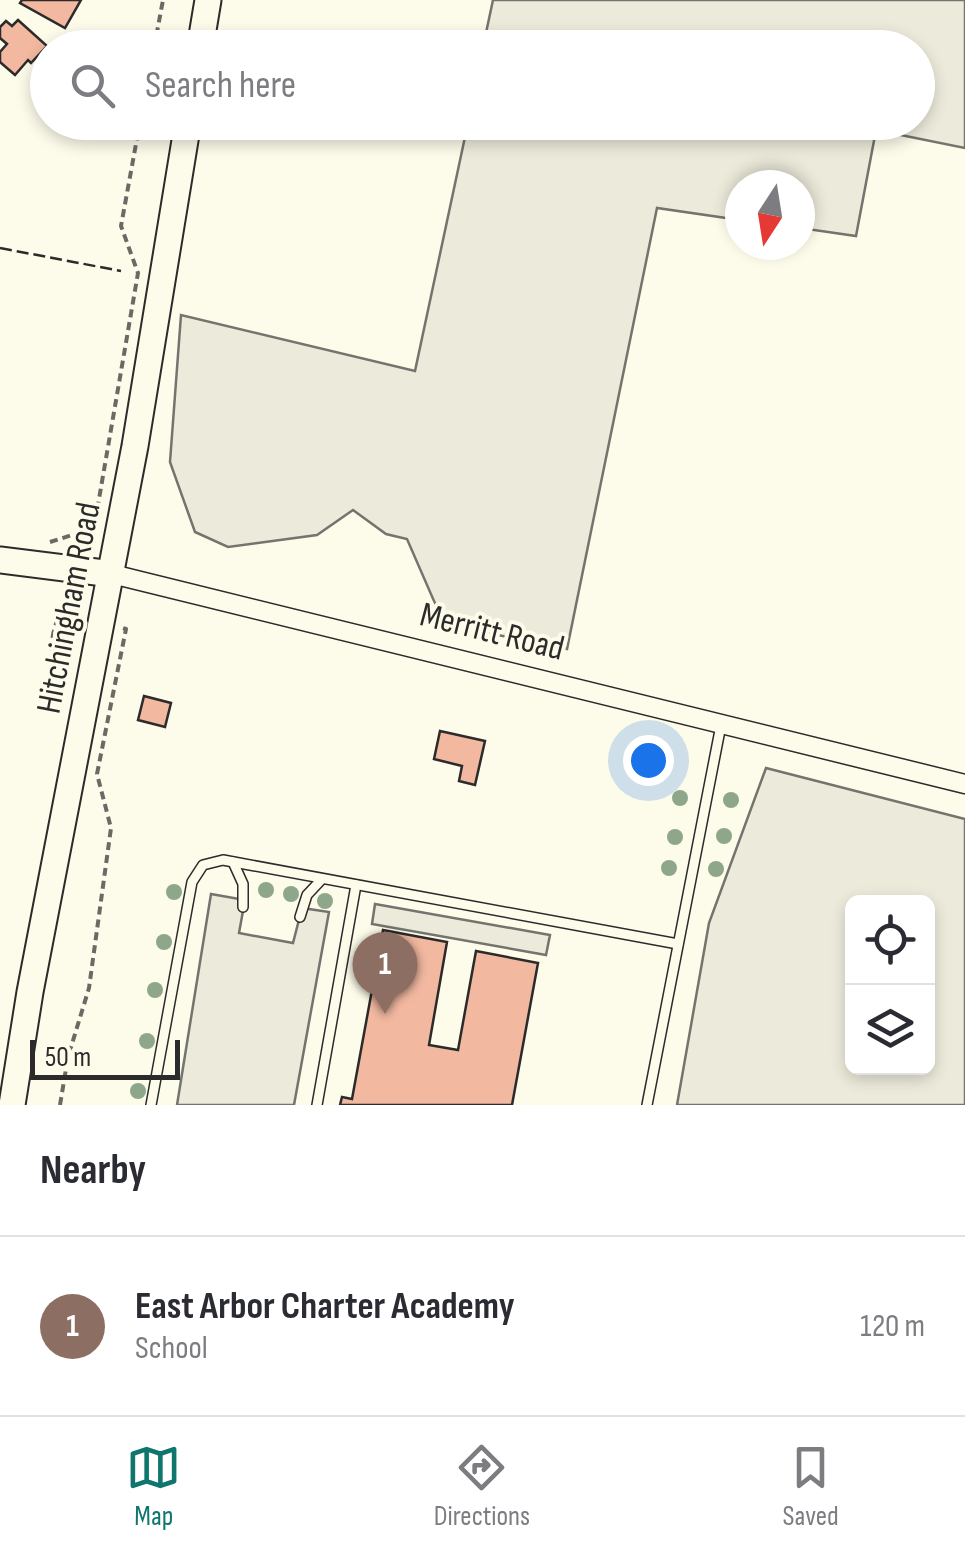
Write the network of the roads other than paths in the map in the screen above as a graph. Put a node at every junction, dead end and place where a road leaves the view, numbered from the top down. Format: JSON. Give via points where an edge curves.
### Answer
{"nodes":[{"id":1,"x":208,"y":0,"type":"edge"},
{"id":2,"x":203,"y":30,"type":"edge"},
{"id":3,"x":185,"y":140,"type":"edge"},
{"id":4,"x":0,"y":560,"type":"edge"},
{"id":5,"x":112,"y":574,"type":"junction"},
{"id":6,"x":721,"y":724,"type":"junction"},
{"id":7,"x":965,"y":784,"type":"edge"},
{"id":8,"x":233,"y":862,"type":"junction"},
{"id":9,"x":322,"y":878,"type":"junction"},
{"id":10,"x":356,"y":885,"type":"junction"},
{"id":11,"x":244,"y":908,"type":"dead end"},
{"id":12,"x":300,"y":917,"type":"dead end"},
{"id":13,"x":678,"y":944,"type":"junction"},
{"id":14,"x":12,"y":1105,"type":"edge"},
{"id":15,"x":151,"y":1105,"type":"edge"},
{"id":16,"x":318,"y":1105,"type":"edge"},
{"id":17,"x":647,"y":1105,"type":"edge"}],
"edges":[{"from":1,"to":2,"type":"street"},
{"from":3,"to":5,"type":"street","name":"Hitchingham Road"},
{"from":4,"to":5,"type":"street","name":"Merritt Road"},
{"from":5,"to":6,"type":"street","name":"Merritt Road"},
{"from":5,"to":14,"type":"street","name":"Hitchingham Road"},
{"from":6,"to":7,"type":"street","name":"Merritt Road"},
{"from":6,"to":13,"type":"lane"},
{"from":8,"to":9,"type":"lane"},
{"from":8,"to":11,"type":"lane"},
{"from":8,"to":15,"type":"lane","via":[[204,865],[192,882]]},
{"from":9,"to":10,"type":"lane"},
{"from":9,"to":12,"type":"lane"},
{"from":10,"to":13,"type":"lane"},
{"from":10,"to":16,"type":"lane"},
{"from":13,"to":17,"type":"lane"}]}
